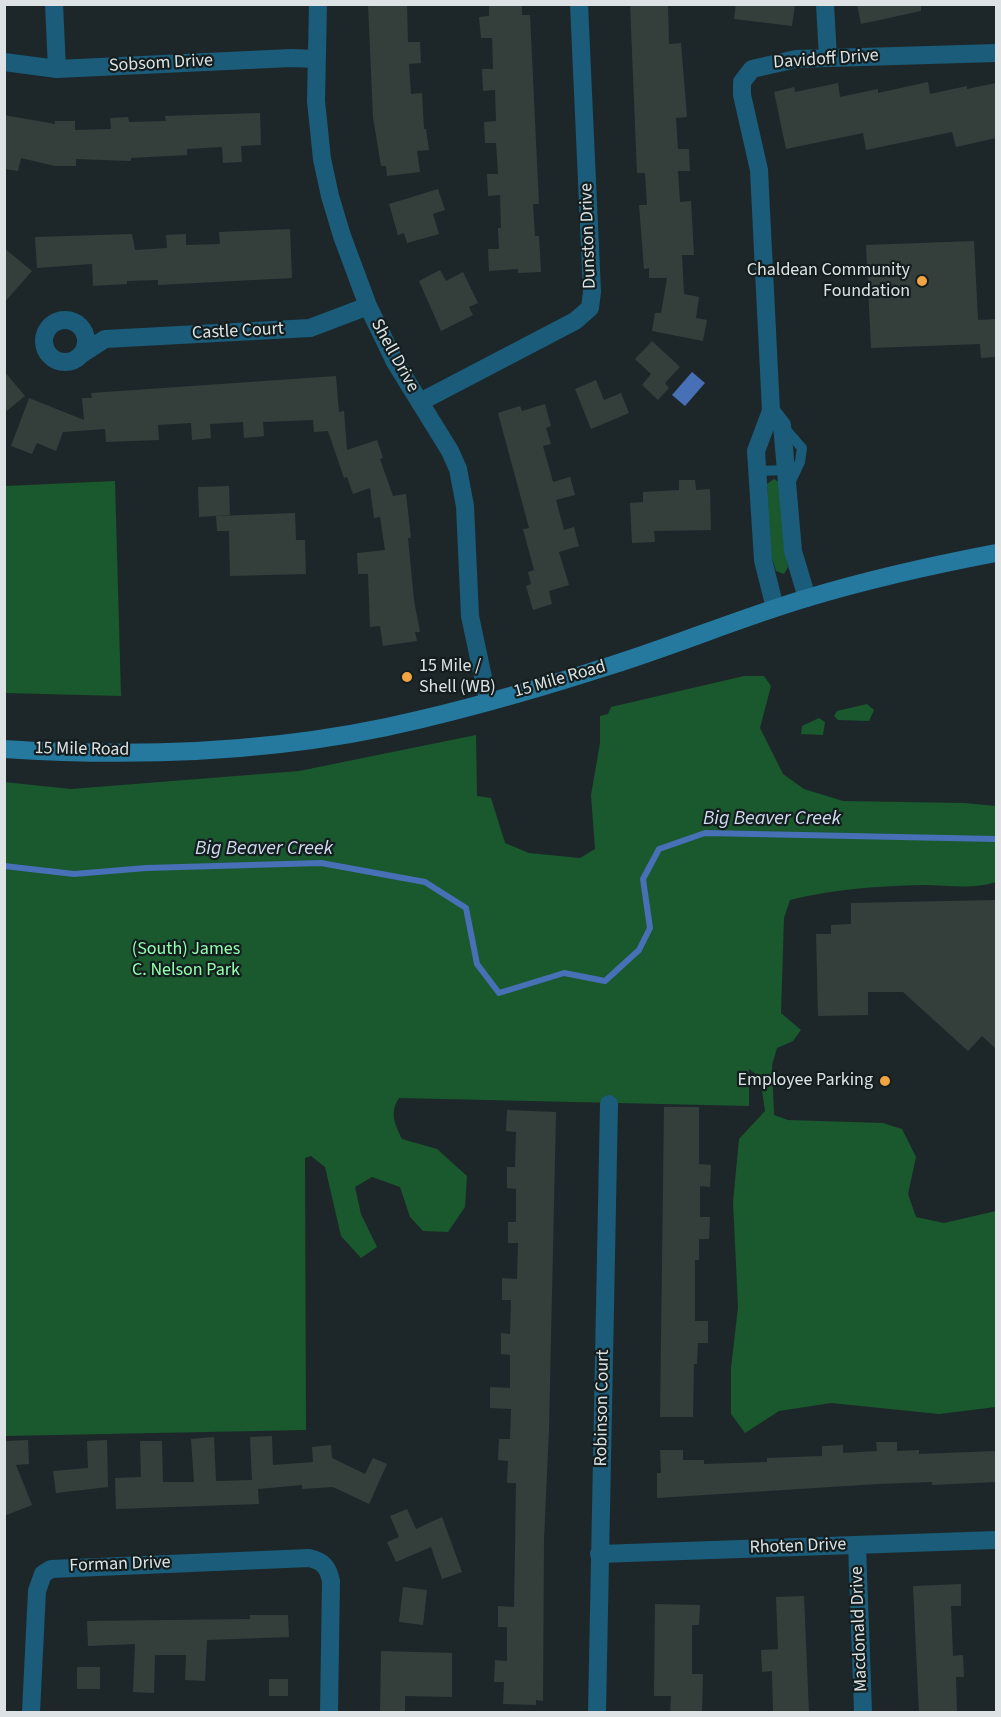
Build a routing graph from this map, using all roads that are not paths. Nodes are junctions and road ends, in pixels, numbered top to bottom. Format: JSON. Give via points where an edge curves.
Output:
{"nodes":[{"id":1,"x":54,"y":4,"type":"edge"},
{"id":2,"x":318,"y":4,"type":"edge"},
{"id":3,"x":579,"y":4,"type":"edge"},
{"id":4,"x":825,"y":4,"type":"edge"},
{"id":5,"x":996,"y":53,"type":"edge"},
{"id":6,"x":828,"y":58,"type":"junction"},
{"id":7,"x":317,"y":59,"type":"junction"},
{"id":8,"x":4,"y":62,"type":"edge"},
{"id":9,"x":57,"y":69,"type":"junction"},
{"id":10,"x":368,"y":306,"type":"junction"},
{"id":11,"x":81,"y":327,"type":"junction"},
{"id":12,"x":105,"y":339,"type":"junction"},
{"id":13,"x":82,"y":354,"type":"junction"},
{"id":14,"x":420,"y":402,"type":"junction"},
{"id":15,"x":771,"y":411,"type":"junction"},
{"id":16,"x":758,"y":471,"type":"junction"},
{"id":17,"x":788,"y":478,"type":"junction"},
{"id":18,"x":996,"y":553,"type":"edge"},
{"id":19,"x":807,"y":598,"type":"junction"},
{"id":20,"x":775,"y":608,"type":"junction"},
{"id":21,"x":488,"y":701,"type":"junction"},
{"id":22,"x":4,"y":748,"type":"edge"},
{"id":23,"x":609,"y":1104,"type":"dead end"},
{"id":24,"x":996,"y":1540,"type":"edge"},
{"id":25,"x":857,"y":1545,"type":"junction"},
{"id":26,"x":599,"y":1554,"type":"junction"},
{"id":27,"x":32,"y":1713,"type":"edge"},
{"id":28,"x":329,"y":1713,"type":"edge"},
{"id":29,"x":597,"y":1713,"type":"edge"},
{"id":30,"x":863,"y":1713,"type":"edge"}],
"edges":[{"from":1,"to":9,"type":"street"},
{"from":2,"to":7,"type":"street","name":"Shell Drive"},
{"from":3,"to":14,"type":"street","name":"Dunston Drive","via":[[590,308],[575,321]]},
{"from":4,"to":6,"type":"street"},
{"from":5,"to":6,"type":"street","name":"Davidoff Drive"},
{"from":6,"to":15,"type":"street","name":"Davidoff Drive","via":[[759,66],[742,82],[759,170]]},
{"from":7,"to":9,"type":"street","name":"Sobsom Drive"},
{"from":7,"to":10,"type":"street","name":"Shell Drive","via":[[316,101],[322,159],[342,236]]},
{"from":8,"to":9,"type":"street","name":"Sobsom Drive"},
{"from":10,"to":12,"type":"street","name":"Castle Court","via":[[310,328]]},
{"from":10,"to":14,"type":"street","name":"Shell Drive"},
{"from":11,"to":12,"type":"street","name":"Castle Court"},
{"from":11,"to":13,"type":"street","via":[[87,340]]},
{"from":11,"to":13,"type":"street","name":"Castle Court","via":[[69,320],[56,321],[46,331],[44,344],[56,361],[71,362]]},
{"from":12,"to":13,"type":"street","name":"Castle Court"},
{"from":14,"to":21,"type":"street","name":"Shell Drive","via":[[458,470],[465,506],[470,616]]},
{"from":15,"to":16,"type":"street","name":"Davidoff Drive","via":[[758,441]]},
{"from":15,"to":17,"type":"street","via":[[782,425]]},
{"from":16,"to":17,"type":"lane"},
{"from":16,"to":20,"type":"street","name":"Davidoff Drive","via":[[763,560]]},
{"from":17,"to":19,"type":"street","via":[[793,551]]},
{"from":18,"to":19,"type":"main road","name":"15 Mile Road","via":[[920,567]]},
{"from":19,"to":20,"type":"main road","name":"15 Mile Road"},
{"from":20,"to":21,"type":"main road","name":"15 Mile Road","via":[[610,666]]},
{"from":21,"to":22,"type":"main road","name":"15 Mile Road","via":[[392,725],[255,745],[160,752]]},
{"from":23,"to":26,"type":"street","name":"Robinson Court"},
{"from":24,"to":25,"type":"street","name":"Rhoten Drive"},
{"from":25,"to":26,"type":"street","name":"Rhoten Drive"},
{"from":25,"to":30,"type":"street","name":"Macdonald Drive"},
{"from":26,"to":29,"type":"street","name":"Robinson Court"},
{"from":27,"to":28,"type":"street","name":"Forman Drive","via":[[37,1591],[43,1574],[61,1567],[309,1558],[324,1564],[331,1581]]}]}
